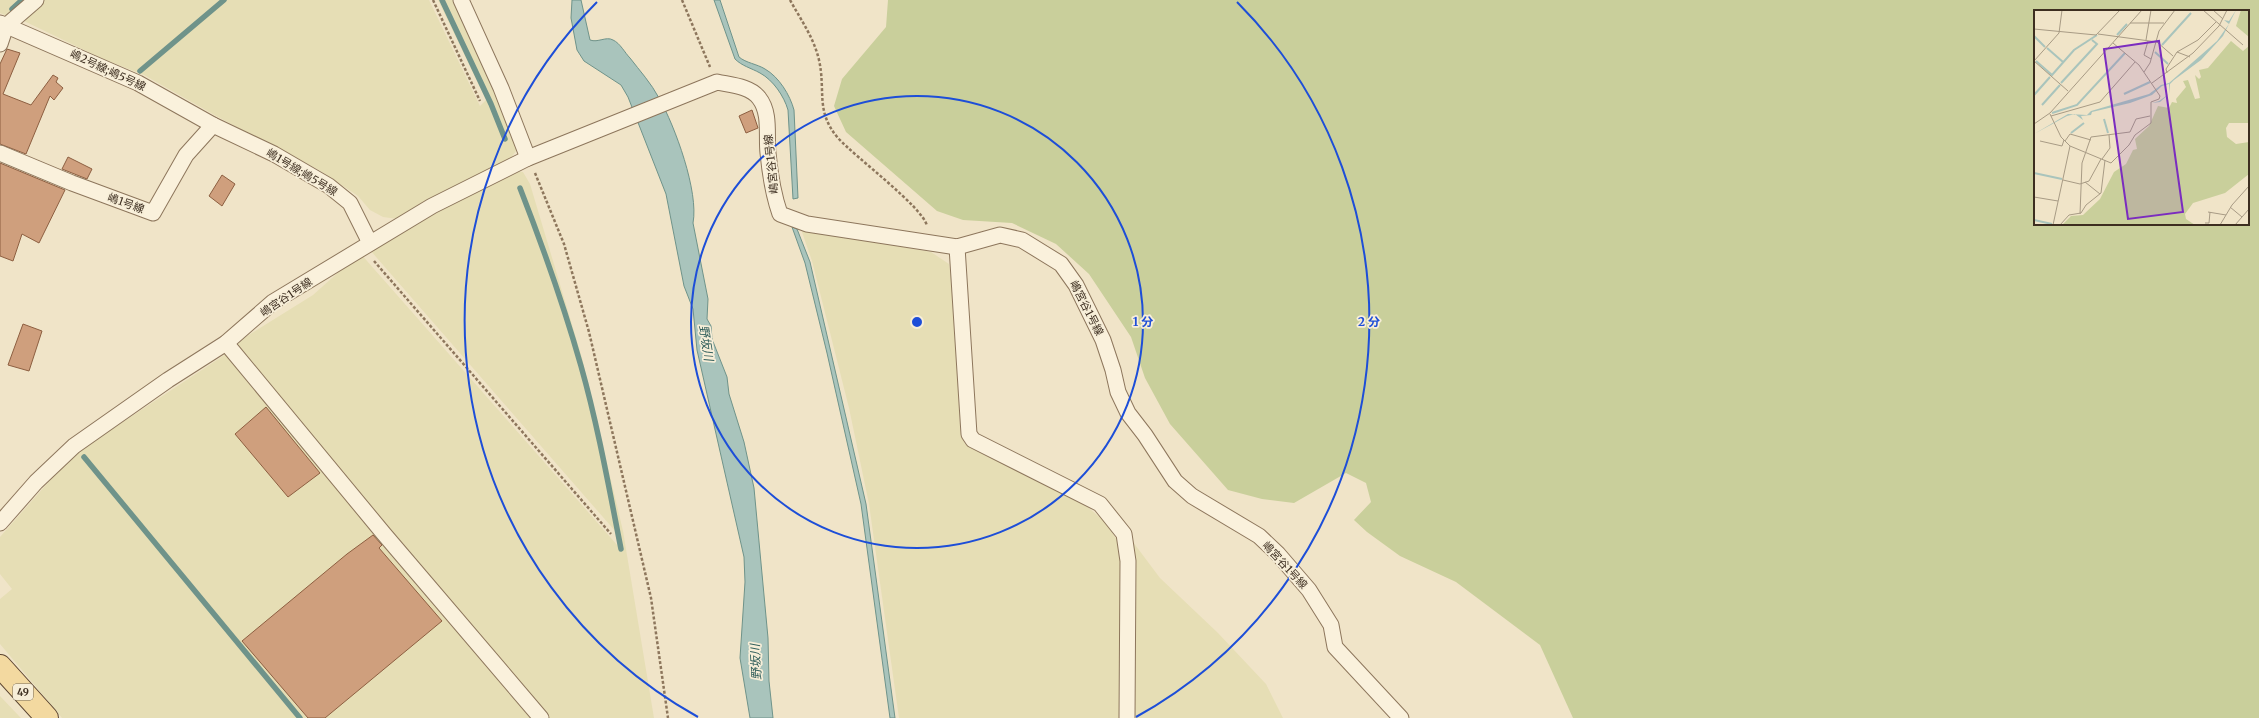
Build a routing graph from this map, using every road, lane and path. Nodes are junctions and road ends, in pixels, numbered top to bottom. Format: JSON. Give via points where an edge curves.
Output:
{"nodes":[{"id":1,"x":36,"y":0,"type":"edge"},
{"id":2,"x":433,"y":0,"type":"edge"},
{"id":3,"x":461,"y":0,"type":"edge"},
{"id":4,"x":682,"y":0,"type":"edge"},
{"id":5,"x":790,"y":0,"type":"edge"},
{"id":6,"x":3,"y":24,"type":"edge"},
{"id":7,"x":0,"y":44,"type":"edge"},
{"id":8,"x":716,"y":82,"type":"junction"},
{"id":9,"x":480,"y":101,"type":"dead end"},
{"id":10,"x":213,"y":125,"type":"junction"},
{"id":11,"x":0,"y":153,"type":"edge"},
{"id":12,"x":528,"y":158,"type":"junction"},
{"id":13,"x":932,"y":244,"type":"junction"},
{"id":14,"x":366,"y":245,"type":"junction"},
{"id":15,"x":957,"y":247,"type":"junction"},
{"id":16,"x":226,"y":343,"type":"junction"},
{"id":17,"x":0,"y":523,"type":"edge"},
{"id":18,"x":611,"y":534,"type":"dead end"},
{"id":19,"x":0,"y":666,"type":"edge"},
{"id":20,"x":47,"y":718,"type":"edge"},
{"id":21,"x":541,"y":718,"type":"edge"},
{"id":22,"x":668,"y":718,"type":"edge"},
{"id":23,"x":1127,"y":718,"type":"edge"},
{"id":24,"x":1401,"y":718,"type":"edge"}],
"edges":[{"from":1,"to":6,"type":"street"},
{"from":2,"to":9,"type":"path"},
{"from":3,"to":12,"type":"street","via":[[501,88]]},
{"from":4,"to":8,"type":"path"},
{"from":5,"to":13,"type":"path","via":[[813,41],[820,62],[825,119],[838,138],[926,221]]},
{"from":6,"to":7,"type":"street"},
{"from":6,"to":10,"type":"street","name":"嶋2号線;嶋5号線","via":[[138,83]]},
{"from":8,"to":12,"type":"street","name":"嶋宮谷1号線"},
{"from":8,"to":13,"type":"street","name":"嶋宮谷1号線","via":[[741,86],[759,98],[767,120],[774,197],[780,214],[807,224]]},
{"from":10,"to":11,"type":"street","name":"嶋1号線","via":[[186,155],[153,213]]},
{"from":10,"to":14,"type":"street","name":"嶋1号線;嶋5号線","via":[[274,154],[329,186],[350,203]]},
{"from":12,"to":14,"type":"street","name":"嶋宮谷1号線","via":[[432,206]]},
{"from":12,"to":22,"type":"path","via":[[564,244],[589,332],[651,598]]},
{"from":13,"to":15,"type":"street","name":"嶋宮谷1号線"},
{"from":14,"to":16,"type":"street","name":"嶋宮谷1号線","via":[[274,302]]},
{"from":14,"to":18,"type":"path"},
{"from":15,"to":23,"type":"street","via":[[969,434],[973,440],[1100,504],[1124,534],[1128,561]]},
{"from":15,"to":24,"type":"street","name":"嶋宮谷1号線","via":[[1000,235],[1022,240],[1061,264],[1076,285],[1103,340],[1118,392],[1128,413],[1175,481],[1192,496],[1259,536],[1278,554],[1309,590],[1331,625],[1335,647]]},
{"from":16,"to":17,"type":"street","name":"嶋宮谷1号線","via":[[74,446],[36,482]]},
{"from":16,"to":21,"type":"street"},
{"from":19,"to":20,"type":"main road","number":"49"}]}
